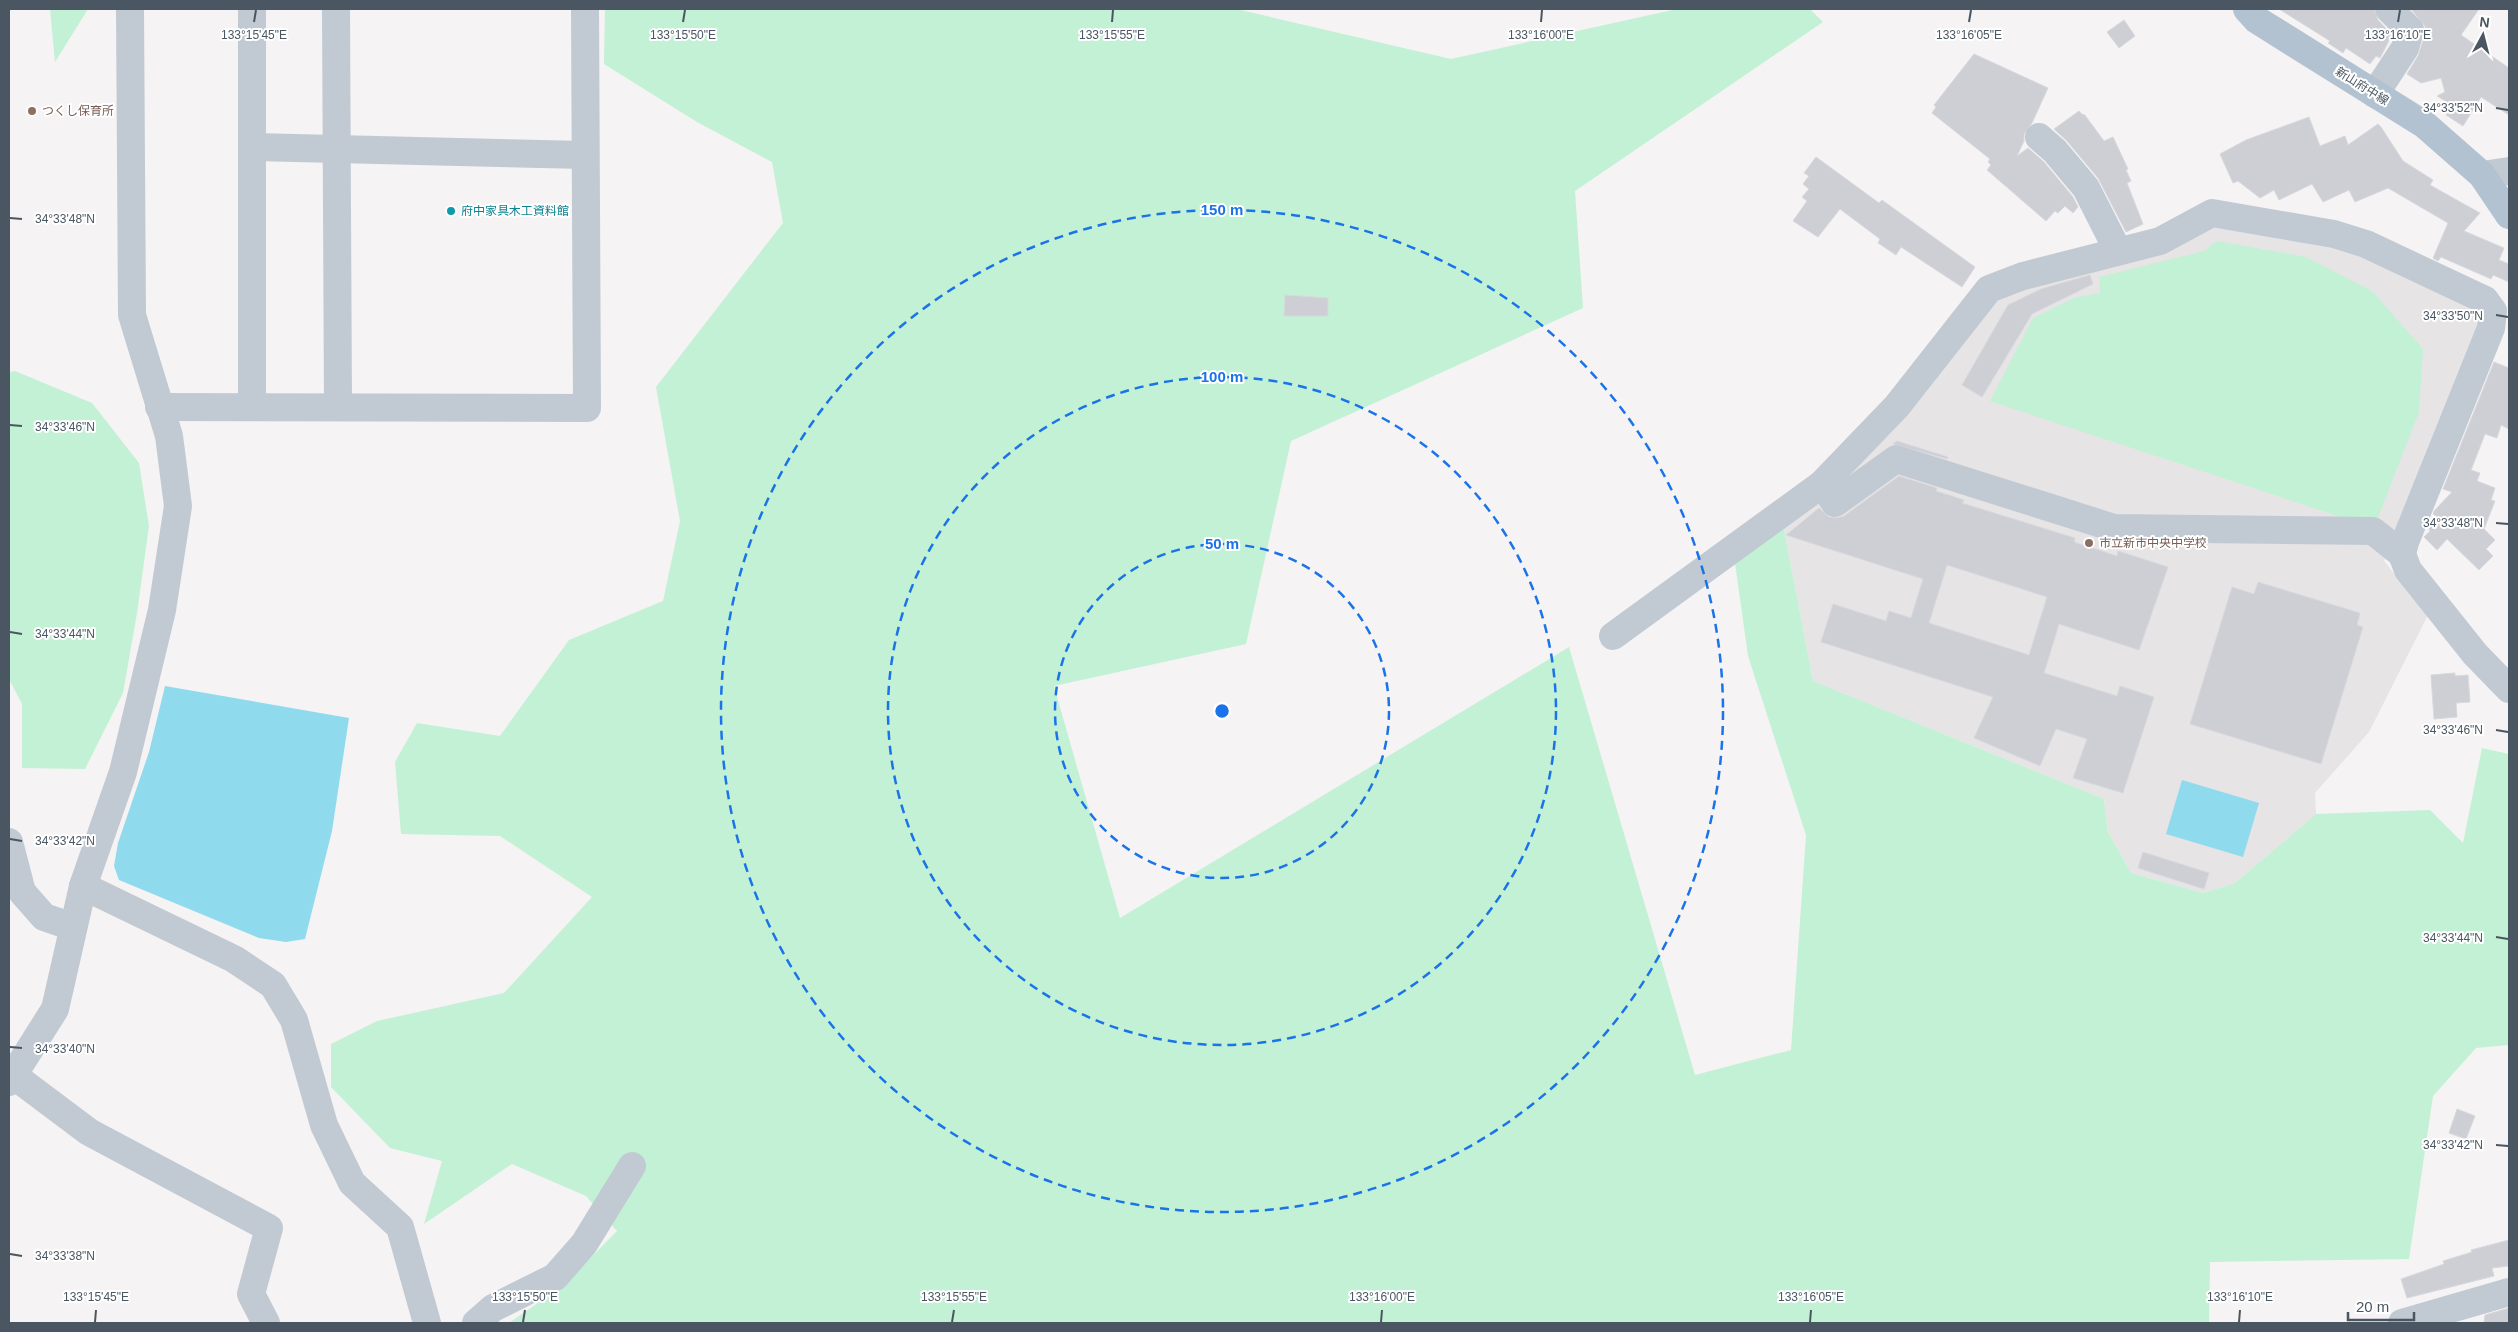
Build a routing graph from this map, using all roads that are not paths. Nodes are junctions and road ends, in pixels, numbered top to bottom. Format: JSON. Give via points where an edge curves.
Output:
{"nodes":[{"id":1,"x":130,"y":9,"type":"edge"},
{"id":2,"x":252,"y":9,"type":"edge"},
{"id":3,"x":336,"y":9,"type":"edge"},
{"id":4,"x":585,"y":9,"type":"edge"},
{"id":5,"x":2247,"y":9,"type":"edge"},
{"id":6,"x":2388,"y":9,"type":"edge"},
{"id":7,"x":2375,"y":94,"type":"junction"},
{"id":8,"x":2039,"y":137,"type":"dead end"},
{"id":9,"x":252,"y":147,"type":"junction"},
{"id":10,"x":337,"y":149,"type":"junction"},
{"id":11,"x":586,"y":156,"type":"junction"},
{"id":12,"x":2509,"y":171,"type":"edge"},
{"id":13,"x":2482,"y":175,"type":"junction"},
{"id":14,"x":2509,"y":215,"type":"edge"},
{"id":15,"x":2118,"y":252,"type":"junction"},
{"id":16,"x":2501,"y":307,"type":"edge"},
{"id":17,"x":160,"y":406,"type":"junction"},
{"id":18,"x":252,"y":407,"type":"junction"},
{"id":19,"x":338,"y":407,"type":"junction"},
{"id":20,"x":1822,"y":484,"type":"junction"},
{"id":21,"x":2402,"y":554,"type":"junction"},
{"id":22,"x":1613,"y":636,"type":"dead end"},
{"id":23,"x":2509,"y":689,"type":"edge"},
{"id":24,"x":9,"y":842,"type":"edge"},
{"id":25,"x":83,"y":886,"type":"junction"},
{"id":26,"x":73,"y":927,"type":"junction"},
{"id":27,"x":11,"y":1078,"type":"edge"},
{"id":28,"x":632,"y":1166,"type":"dead end"},
{"id":29,"x":2509,"y":1292,"type":"edge"},
{"id":30,"x":2459,"y":1314,"type":"edge"},
{"id":31,"x":423,"y":1321,"type":"edge"},
{"id":32,"x":266,"y":1323,"type":"edge"},
{"id":33,"x":476,"y":1323,"type":"edge"},
{"id":34,"x":2402,"y":1323,"type":"edge"}],
"edges":[{"from":1,"to":17,"type":"street","via":[[132,316]]},
{"from":2,"to":9,"type":"street"},
{"from":3,"to":10,"type":"street"},
{"from":4,"to":11,"type":"street"},
{"from":5,"to":7,"type":"main road","name":"新山府中線","via":[[2257,20]]},
{"from":6,"to":7,"type":"street","via":[[2410,30],[2405,48]]},
{"from":7,"to":13,"type":"main road","name":"新山府中線","via":[[2424,125]]},
{"from":8,"to":15,"type":"street","via":[[2086,188]]},
{"from":9,"to":10,"type":"street"},
{"from":9,"to":18,"type":"street"},
{"from":10,"to":11,"type":"street"},
{"from":10,"to":19,"type":"street"},
{"from":11,"to":19,"type":"street","via":[[586,408]]},
{"from":12,"to":13,"type":"street"},
{"from":13,"to":14,"type":"main road","name":"新山府中線"},
{"from":15,"to":16,"type":"street","via":[[2160,241],[2212,213],[2334,234],[2366,244]]},
{"from":15,"to":20,"type":"street","via":[[2023,276],[1989,289],[1897,406]]},
{"from":16,"to":21,"type":"street"},
{"from":17,"to":18,"type":"street"},
{"from":17,"to":25,"type":"street","via":[[168,436],[178,506],[162,610],[123,772]]},
{"from":18,"to":19,"type":"street"},
{"from":20,"to":21,"type":"street","via":[[1835,503],[1896,459],[2114,528],[2373,531]]},
{"from":20,"to":22,"type":"street"},
{"from":21,"to":23,"type":"street","via":[[2408,570],[2469,646]]},
{"from":24,"to":26,"type":"street","via":[[22,892],[44,918]]},
{"from":25,"to":26,"type":"street"},
{"from":25,"to":31,"type":"street","via":[[234,959],[273,985],[294,1020],[324,1125],[352,1183],[400,1227]]},
{"from":26,"to":27,"type":"street","via":[[55,1009]]},
{"from":27,"to":32,"type":"street","via":[[89,1132],[269,1228],[252,1294]]},
{"from":28,"to":33,"type":"street","via":[[584,1244],[555,1277],[493,1308]]},
{"from":29,"to":30,"type":"street"},
{"from":30,"to":34,"type":"street"}]}
